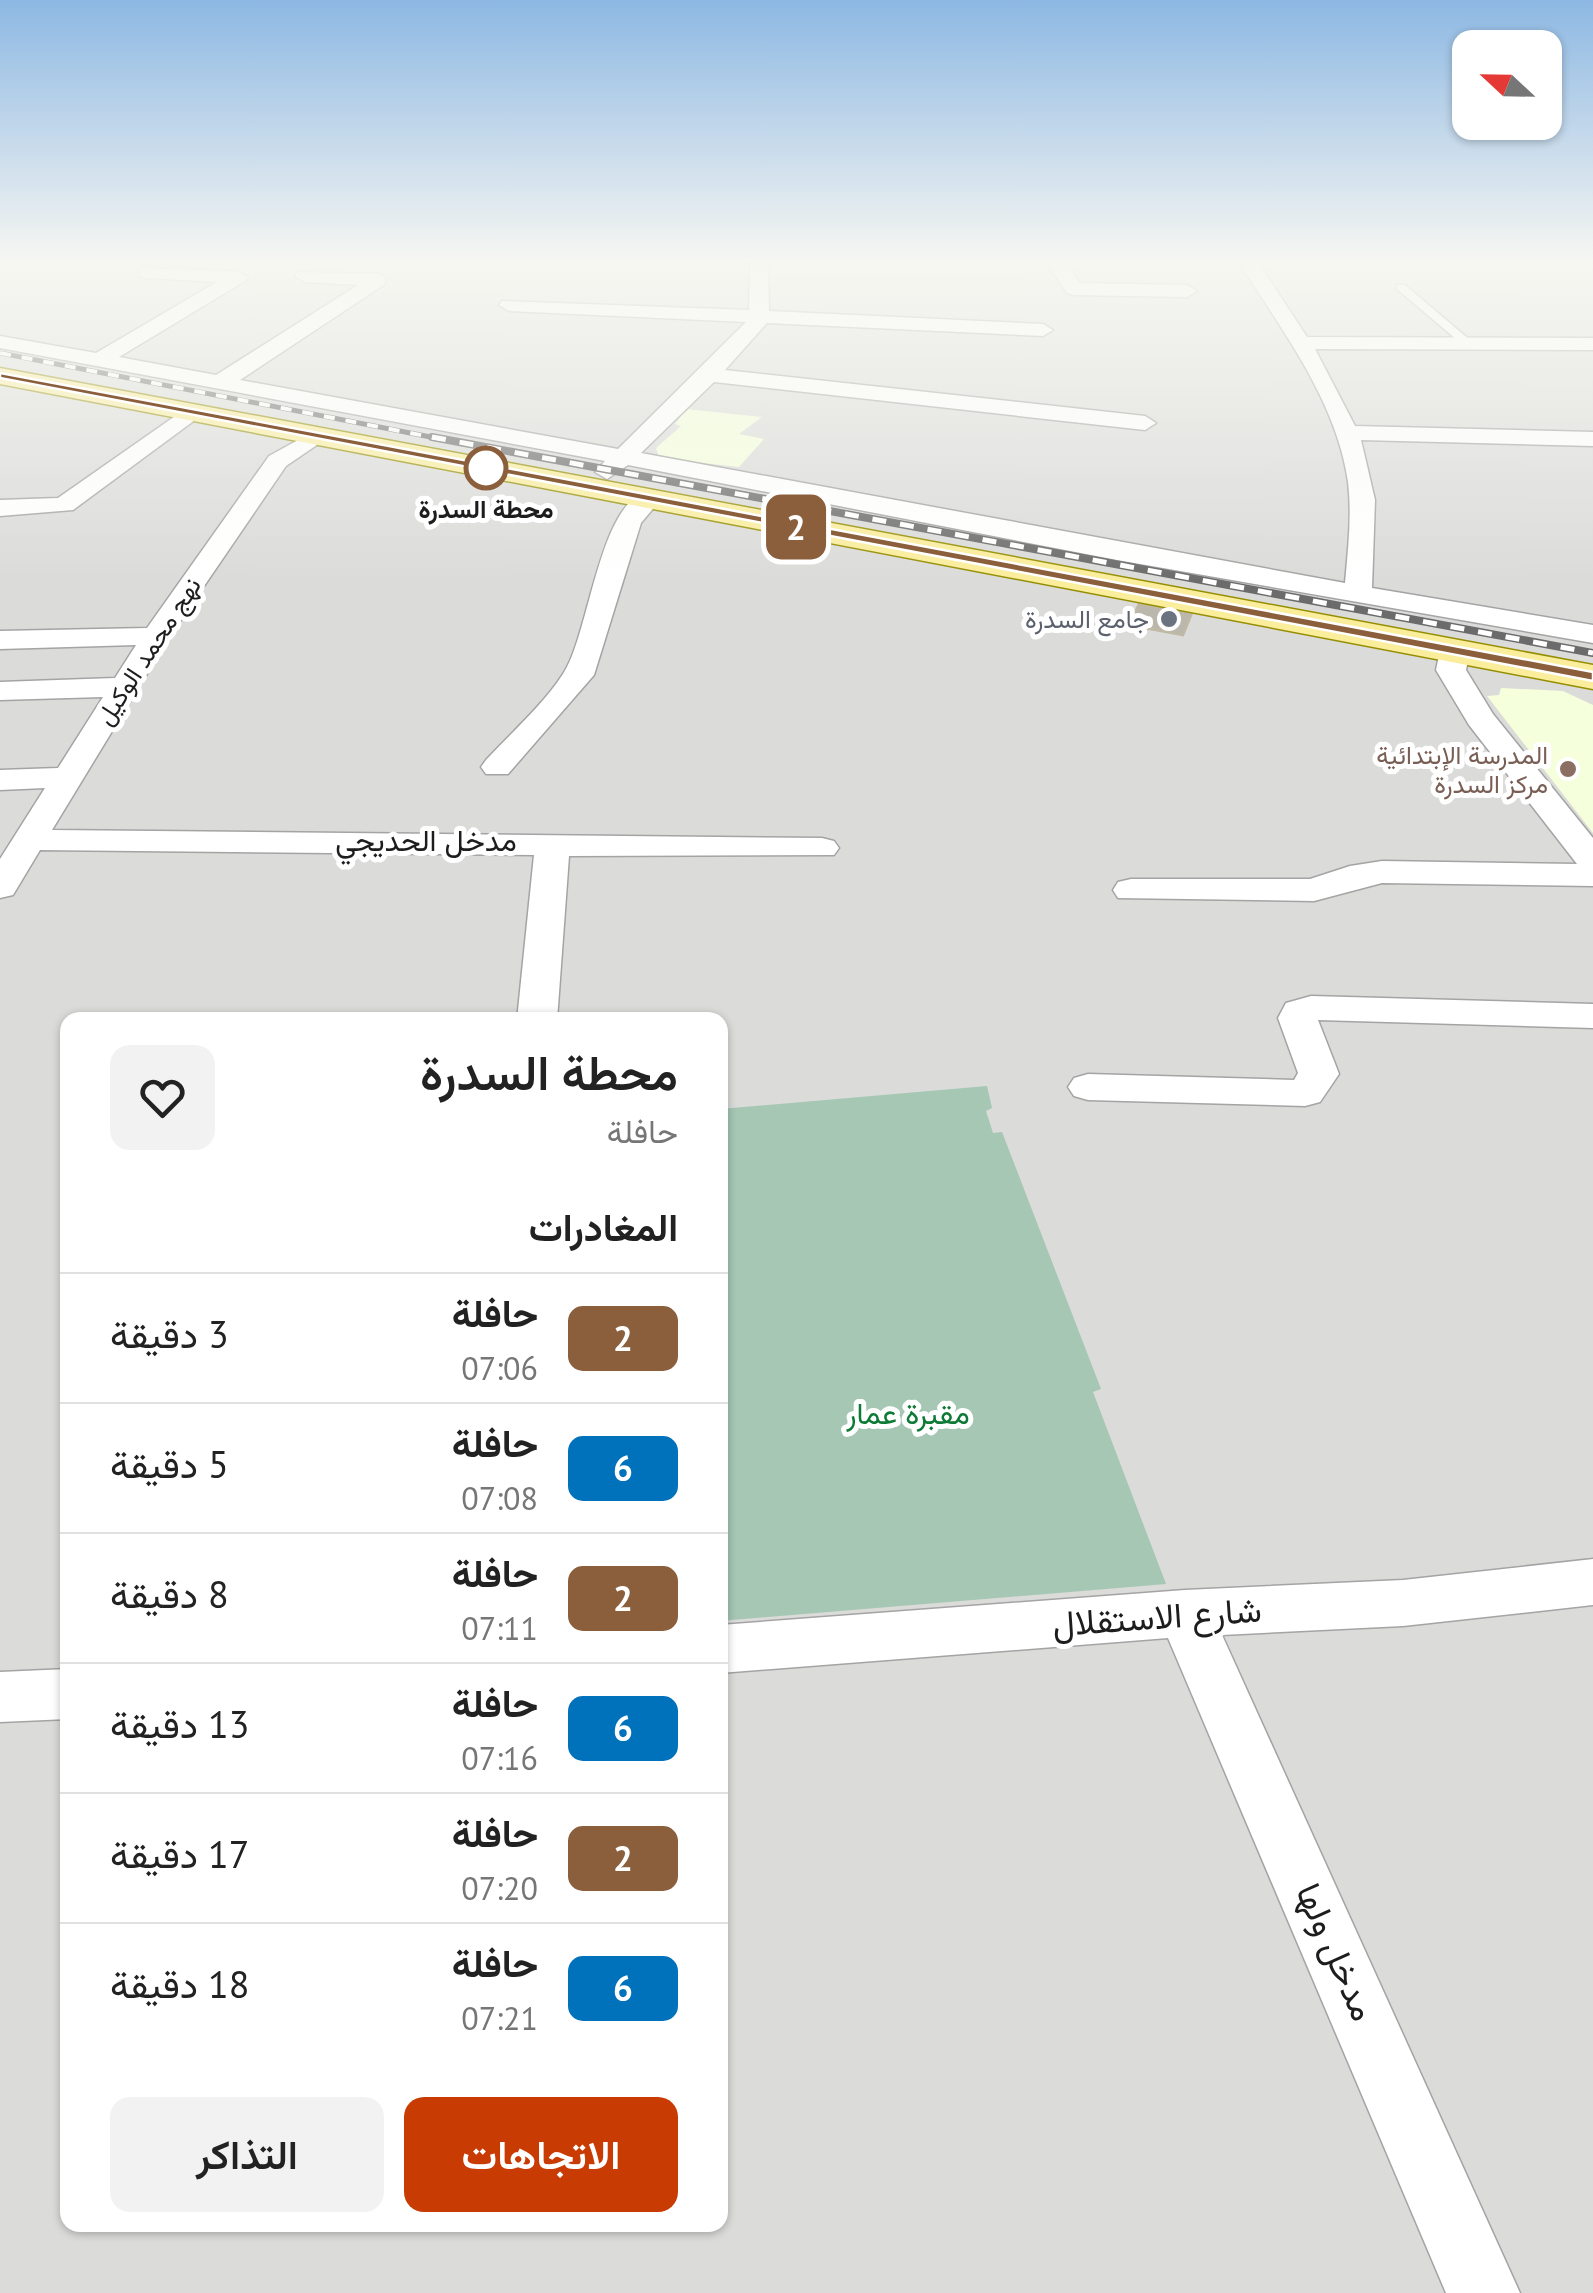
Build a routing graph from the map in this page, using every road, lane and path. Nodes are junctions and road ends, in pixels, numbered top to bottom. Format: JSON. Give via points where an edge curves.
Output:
{"nodes":[{"id":1,"x":129,"y":368,"type":"edge"},
{"id":2,"x":243,"y":368,"type":"edge"},
{"id":3,"x":717,"y":368,"type":"edge"},
{"id":4,"x":1316,"y":368,"type":"edge"},
{"id":5,"x":710,"y":375,"type":"junction"},
{"id":6,"x":0,"y":376,"type":"edge"},
{"id":7,"x":218,"y":384,"type":"junction"},
{"id":8,"x":191,"y":412,"type":"junction"},
{"id":9,"x":1145,"y":423,"type":"dead end"},
{"id":10,"x":1344,"y":433,"type":"junction"},
{"id":11,"x":318,"y":436,"type":"junction"},
{"id":12,"x":1593,"y":439,"type":"edge"},
{"id":13,"x":624,"y":459,"type":"junction"},
{"id":14,"x":586,"y":487,"type":"junction"},
{"id":15,"x":649,"y":498,"type":"junction"},
{"id":16,"x":0,"y":508,"type":"edge"},
{"id":17,"x":1358,"y":592,"type":"junction"},
{"id":18,"x":1593,"y":634,"type":"edge"},
{"id":19,"x":156,"y":636,"type":"junction"},
{"id":20,"x":0,"y":640,"type":"edge"},
{"id":21,"x":1455,"y":650,"type":"junction"},
{"id":22,"x":1593,"y":676,"type":"edge"},
{"id":23,"x":124,"y":687,"type":"junction"},
{"id":24,"x":0,"y":691,"type":"edge"},
{"id":25,"x":497,"y":767,"type":"dead end"},
{"id":26,"x":66,"y":778,"type":"junction"},
{"id":27,"x":0,"y":780,"type":"edge"},
{"id":28,"x":30,"y":840,"type":"junction"},
{"id":29,"x":553,"y":842,"type":"junction"},
{"id":30,"x":822,"y":848,"type":"dead end"},
{"id":31,"x":1593,"y":861,"type":"edge"},
{"id":32,"x":1593,"y":875,"type":"edge"},
{"id":33,"x":0,"y":887,"type":"edge"},
{"id":34,"x":1131,"y":890,"type":"dead end"},
{"id":35,"x":537,"y":1012,"type":"edge"},
{"id":36,"x":1593,"y":1016,"type":"edge"},
{"id":37,"x":1088,"y":1087,"type":"dead end"},
{"id":38,"x":1593,"y":1582,"type":"edge"},
{"id":39,"x":1185,"y":1613,"type":"junction"},
{"id":40,"x":728,"y":1648,"type":"edge"},
{"id":41,"x":60,"y":1694,"type":"edge"},
{"id":42,"x":0,"y":1698,"type":"edge"},
{"id":43,"x":1483,"y":2293,"type":"edge"}],
"edges":[{"from":1,"to":7,"type":"street"},
{"from":2,"to":7,"type":"street"},
{"from":3,"to":5,"type":"street"},
{"from":4,"to":10,"type":"street"},
{"from":5,"to":9,"type":"street"},
{"from":5,"to":13,"type":"street"},
{"from":6,"to":8,"type":"main road"},
{"from":7,"to":13,"type":"street"},
{"from":8,"to":11,"type":"main road"},
{"from":8,"to":16,"type":"street","via":[[64,505]]},
{"from":10,"to":12,"type":"street"},
{"from":10,"to":17,"type":"street","via":[[1358,470],[1362,511]]},
{"from":11,"to":14,"type":"main road"},
{"from":11,"to":19,"type":"street","name":"نهج محمد الوكيل","via":[[277,461]]},
{"from":13,"to":14,"type":"street"},
{"from":13,"to":17,"type":"street"},
{"from":14,"to":15,"type":"main road"},
{"from":15,"to":21,"type":"main road"},
{"from":15,"to":25,"type":"street","via":[[629,520],[580,675]]},
{"from":17,"to":18,"type":"street"},
{"from":19,"to":20,"type":"street"},
{"from":19,"to":23,"type":"street","name":"نهج محمد الوكيل"},
{"from":21,"to":22,"type":"main road"},
{"from":21,"to":31,"type":"street","via":[[1451,670],[1480,718]]},
{"from":23,"to":24,"type":"street"},
{"from":23,"to":26,"type":"street","name":"نهج محمد الوكيل"},
{"from":26,"to":27,"type":"street"},
{"from":26,"to":28,"type":"street","name":"نهج محمد الوكيل"},
{"from":28,"to":29,"type":"street","name":"مدخل الحديجي"},
{"from":28,"to":33,"type":"street","name":"نهج محمد الوكيل"},
{"from":29,"to":30,"type":"street","name":"مدخل الحديجي"},
{"from":29,"to":35,"type":"street"},
{"from":32,"to":34,"type":"street","via":[[1382,872],[1314,890]]},
{"from":36,"to":37,"type":"street","via":[[1311,1008],[1298,1018],[1319,1074],[1306,1093]]},
{"from":38,"to":39,"type":"street","name":"شارع الاستقلال","via":[[1403,1603]]},
{"from":39,"to":40,"type":"street","name":"شارع الاستقلال"},
{"from":39,"to":43,"type":"street","name":"مدخل ولها"},
{"from":41,"to":42,"type":"street"}]}
